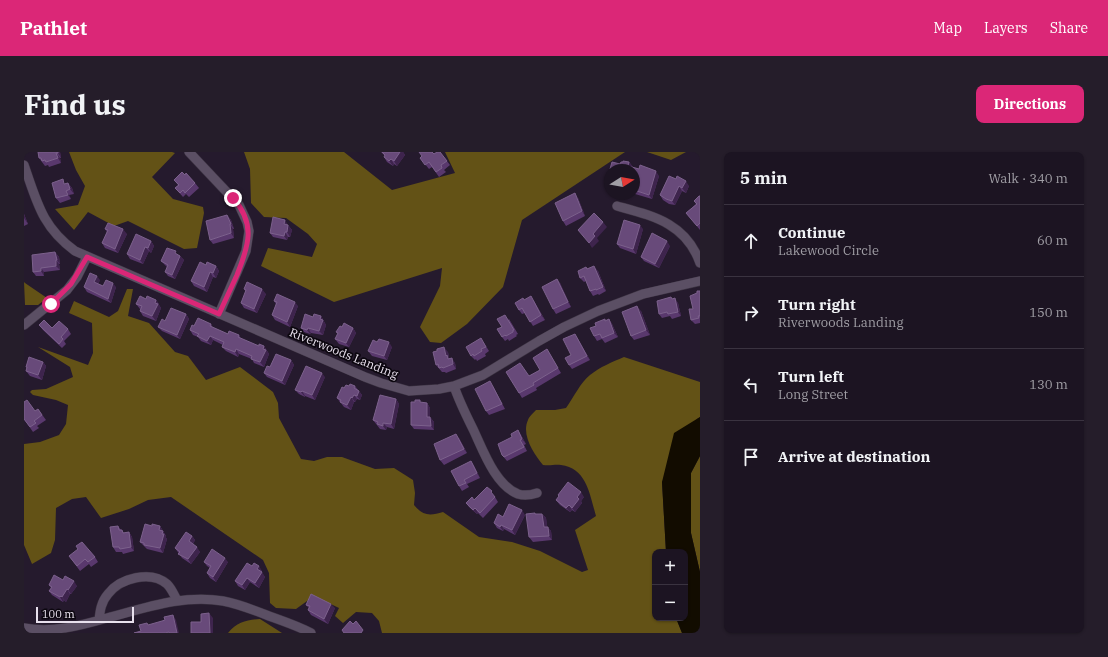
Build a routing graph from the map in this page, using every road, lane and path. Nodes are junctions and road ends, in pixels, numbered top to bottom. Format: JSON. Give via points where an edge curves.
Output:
{"nodes":[{"id":1,"x":189,"y":152,"type":"edge"},
{"id":2,"x":24,"y":165,"type":"edge"},
{"id":3,"x":617,"y":206,"type":"dead end"},
{"id":4,"x":87,"y":257,"type":"junction"},
{"id":5,"x":700,"y":263,"type":"edge"},
{"id":6,"x":700,"y":280,"type":"edge"},
{"id":7,"x":219,"y":314,"type":"junction"},
{"id":8,"x":24,"y":326,"type":"edge"},
{"id":9,"x":454,"y":386,"type":"junction"},
{"id":10,"x":537,"y":493,"type":"dead end"},
{"id":11,"x":177,"y":600,"type":"junction"},
{"id":12,"x":99,"y":620,"type":"junction"},
{"id":13,"x":24,"y":628,"type":"edge"},
{"id":14,"x":312,"y":633,"type":"edge"}],
"edges":[{"from":1,"to":7,"type":"street","via":[[239,205],[249,231],[246,250]]},
{"from":2,"to":4,"type":"street","name":"Riverwoods Landing","via":[[38,206],[47,222],[61,240]]},
{"from":3,"to":5,"type":"street","via":[[653,216],[669,224],[690,243]]},
{"from":4,"to":7,"type":"street","name":"Riverwoods Landing"},
{"from":4,"to":8,"type":"street","via":[[67,290]]},
{"from":6,"to":9,"type":"street","name":"Riverwoods Landing","via":[[643,294],[598,311],[569,324],[483,375]]},
{"from":7,"to":9,"type":"street","name":"Riverwoods Landing","via":[[381,383],[409,391]]},
{"from":9,"to":10,"type":"street","via":[[497,476],[518,494]]},
{"from":11,"to":12,"type":"street"},
{"from":11,"to":12,"type":"street","via":[[162,581],[133,578],[107,594]]},
{"from":11,"to":14,"type":"street","via":[[203,599],[230,603]]},
{"from":12,"to":13,"type":"street","via":[[51,631]]}]}
